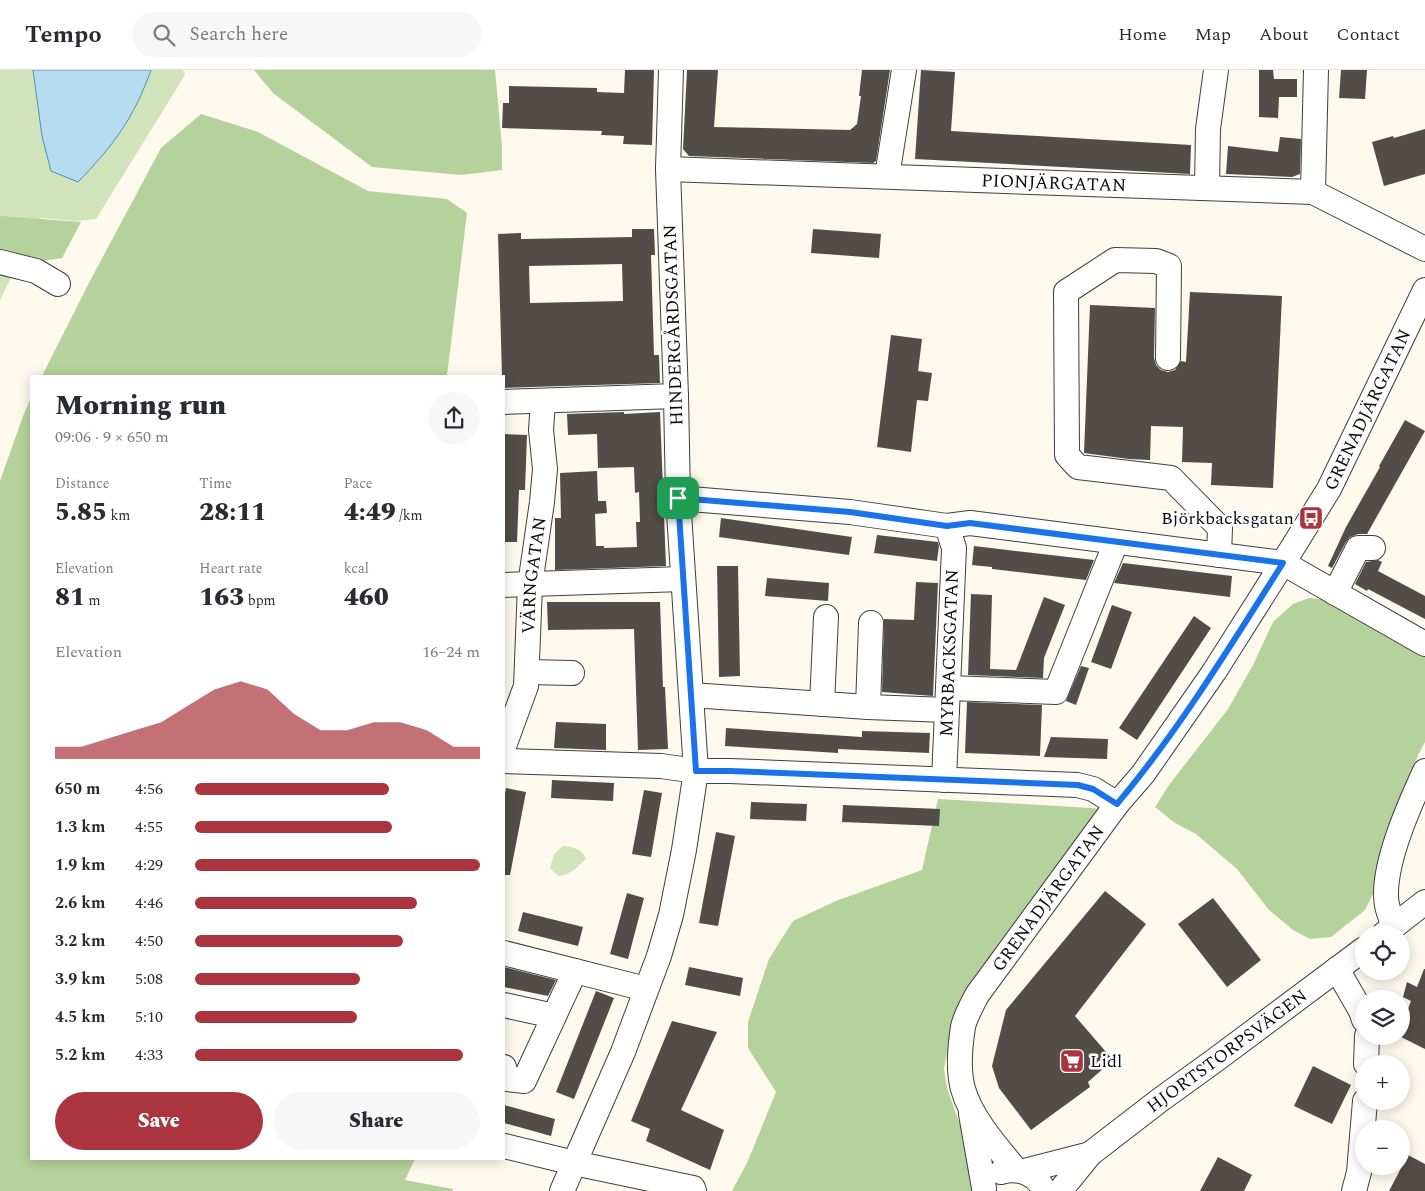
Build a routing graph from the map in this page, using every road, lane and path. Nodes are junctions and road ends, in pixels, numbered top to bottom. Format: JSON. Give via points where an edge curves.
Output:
{"nodes":[{"id":1,"x":671,"y":70,"type":"edge"},
{"id":2,"x":904,"y":70,"type":"edge"},
{"id":3,"x":1216,"y":70,"type":"edge"},
{"id":4,"x":1316,"y":70,"type":"edge"},
{"id":5,"x":668,"y":169,"type":"junction"},
{"id":6,"x":887,"y":176,"type":"junction"},
{"id":7,"x":1208,"y":188,"type":"junction"},
{"id":8,"x":1313,"y":192,"type":"junction"},
{"id":9,"x":1425,"y":249,"type":"edge"},
{"id":10,"x":0,"y":262,"type":"edge"},
{"id":11,"x":58,"y":284,"type":"dead end"},
{"id":12,"x":1425,"y":290,"type":"edge"},
{"id":13,"x":1168,"y":358,"type":"dead end"},
{"id":14,"x":676,"y":396,"type":"junction"},
{"id":15,"x":543,"y":401,"type":"junction"},
{"id":16,"x":505,"y":402,"type":"edge"},
{"id":17,"x":678,"y":498,"type":"junction"},
{"id":18,"x":947,"y":526,"type":"junction"},
{"id":19,"x":1116,"y":542,"type":"junction"},
{"id":20,"x":1374,"y":548,"type":"dead end"},
{"id":21,"x":1219,"y":555,"type":"junction"},
{"id":22,"x":1283,"y":563,"type":"junction"},
{"id":23,"x":683,"y":579,"type":"junction"},
{"id":24,"x":505,"y":585,"type":"edge"},
{"id":25,"x":530,"y":585,"type":"junction"},
{"id":26,"x":1335,"y":592,"type":"junction"},
{"id":27,"x":826,"y":617,"type":"dead end"},
{"id":28,"x":871,"y":623,"type":"dead end"},
{"id":29,"x":1425,"y":644,"type":"edge"},
{"id":30,"x":527,"y":672,"type":"junction"},
{"id":31,"x":572,"y":673,"type":"dead end"},
{"id":32,"x":691,"y":695,"type":"junction"},
{"id":33,"x":947,"y":699,"type":"junction"},
{"id":34,"x":822,"y":704,"type":"junction"},
{"id":35,"x":868,"y":707,"type":"junction"},
{"id":36,"x":505,"y":743,"type":"edge"},
{"id":37,"x":505,"y":761,"type":"edge"},
{"id":38,"x":696,"y":771,"type":"junction"},
{"id":39,"x":1425,"y":771,"type":"edge"},
{"id":40,"x":944,"y":780,"type":"junction"},
{"id":41,"x":1117,"y":804,"type":"junction"},
{"id":42,"x":1425,"y":902,"type":"edge"},
{"id":43,"x":1389,"y":925,"type":"edge"},
{"id":44,"x":1395,"y":925,"type":"edge"},
{"id":45,"x":505,"y":954,"type":"edge"},
{"id":46,"x":1355,"y":955,"type":"edge"},
{"id":47,"x":1337,"y":969,"type":"junction"},
{"id":48,"x":575,"y":971,"type":"junction"},
{"id":49,"x":646,"y":988,"type":"junction"},
{"id":50,"x":1355,"y":1000,"type":"edge"},
{"id":51,"x":505,"y":1005,"type":"edge"},
{"id":52,"x":554,"y":1016,"type":"junction"},
{"id":53,"x":505,"y":1071,"type":"edge"},
{"id":54,"x":970,"y":1108,"type":"junction"},
{"id":55,"x":1363,"y":1110,"type":"edge"},
{"id":56,"x":505,"y":1146,"type":"edge"},
{"id":57,"x":1090,"y":1154,"type":"junction"},
{"id":58,"x":574,"y":1163,"type":"junction"},
{"id":59,"x":1020,"y":1170,"type":"junction"},
{"id":60,"x":983,"y":1189,"type":"edge"},
{"id":61,"x":562,"y":1191,"type":"edge"},
{"id":62,"x":694,"y":1191,"type":"edge"},
{"id":63,"x":1044,"y":1191,"type":"edge"},
{"id":64,"x":1060,"y":1191,"type":"edge"},
{"id":65,"x":1354,"y":1191,"type":"edge"}],
"edges":[{"from":1,"to":5,"type":"street","name":"HINDERGÅRDSGATAN"},
{"from":2,"to":6,"type":"street"},
{"from":3,"to":7,"type":"street","via":[[1208,129]]},
{"from":4,"to":8,"type":"street"},
{"from":5,"to":6,"type":"street","name":"PIONJÄRGATAN"},
{"from":5,"to":14,"type":"street","name":"HINDERGÅRDSGATAN"},
{"from":6,"to":7,"type":"street","name":"PIONJÄRGATAN"},
{"from":7,"to":8,"type":"street","name":"PIONJÄRGATAN"},
{"from":8,"to":9,"type":"street","name":"PIONJÄRGATAN"},
{"from":10,"to":11,"type":"street","via":[[36,271]]},
{"from":12,"to":22,"type":"street","name":"GRENADJÄRGATAN","via":[[1329,488]]},
{"from":13,"to":21,"type":"street","via":[[1169,266],[1156,261],[1115,260],[1066,292],[1067,455],[1078,467],[1171,478],[1220,528]]},
{"from":14,"to":15,"type":"street"},
{"from":14,"to":17,"type":"street","name":"HINDERGÅRDSGATAN"},
{"from":15,"to":16,"type":"street"},
{"from":15,"to":25,"type":"street","name":"VÄRNGATAN","via":[[542,502]]},
{"from":17,"to":18,"type":"street","via":[[850,512]]},
{"from":17,"to":23,"type":"street","name":"HINDERGÅRDSGATAN"},
{"from":18,"to":19,"type":"street","via":[[970,523]]},
{"from":18,"to":33,"type":"street","name":"MYRBACKSGATAN","via":[[954,548]]},
{"from":19,"to":21,"type":"street"},
{"from":19,"to":33,"type":"street","via":[[1056,692]]},
{"from":20,"to":26,"type":"street","via":[[1358,548]]},
{"from":21,"to":22,"type":"street"},
{"from":22,"to":26,"type":"street"},
{"from":22,"to":41,"type":"street","name":"GRENADJÄRGATAN","via":[[1188,710],[1143,774]]},
{"from":23,"to":25,"type":"street"},
{"from":23,"to":32,"type":"street","name":"HINDERGÅRDSGATAN"},
{"from":24,"to":25,"type":"street"},
{"from":25,"to":30,"type":"street","name":"VÄRNGATAN"},
{"from":26,"to":29,"type":"street"},
{"from":27,"to":34,"type":"street"},
{"from":28,"to":35,"type":"street"},
{"from":30,"to":31,"type":"street"},
{"from":30,"to":36,"type":"street","name":"VÄRNGATAN","via":[[526,686]]},
{"from":32,"to":34,"type":"street"},
{"from":32,"to":38,"type":"street","name":"HINDERGÅRDSGATAN"},
{"from":33,"to":35,"type":"street"},
{"from":33,"to":40,"type":"street","name":"MYRBACKSGATAN"},
{"from":34,"to":35,"type":"street"},
{"from":37,"to":38,"type":"street","via":[[661,766]]},
{"from":38,"to":40,"type":"street"},
{"from":38,"to":49,"type":"street","name":"HINDERGÅRDSGATAN","via":[[671,915]]},
{"from":39,"to":43,"type":"street","via":[[1406,814],[1389,868],[1386,896]]},
{"from":40,"to":41,"type":"street","via":[[1078,785],[1093,789]]},
{"from":41,"to":54,"type":"street","name":"GRENADJÄRGATAN","via":[[976,996],[963,1026],[960,1063],[962,1088]]},
{"from":42,"to":44,"type":"street"},
{"from":45,"to":48,"type":"street"},
{"from":46,"to":47,"type":"street","name":"HJORTSTORPSVÄGEN"},
{"from":47,"to":50,"type":"street"},
{"from":47,"to":57,"type":"street","name":"HJORTSTORPSVÄGEN"},
{"from":48,"to":49,"type":"street"},
{"from":48,"to":52,"type":"street"},
{"from":49,"to":58,"type":"street","name":"HINDERGÅRDSGATAN","via":[[623,1052]]},
{"from":51,"to":52,"type":"street"},
{"from":52,"to":53,"type":"street","via":[[524,1081],[507,1079]]},
{"from":54,"to":59,"type":"street","name":"GRENADJÄRGATAN","via":[[996,1146]]},
{"from":54,"to":60,"type":"street","name":"GRENADJÄRGATAN"},
{"from":55,"to":65,"type":"street","via":[[1359,1172]]},
{"from":56,"to":58,"type":"street"},
{"from":57,"to":59,"type":"street","name":"HJORTSTORPSVÄGEN"},
{"from":57,"to":64,"type":"street","name":"HJORTSTORPSVÄGEN"},
{"from":58,"to":61,"type":"street","name":"HINDERGÅRDSGATAN"},
{"from":58,"to":62,"type":"street","via":[[693,1188]]},
{"from":59,"to":60,"type":"street","name":"HJORTSTORPSVÄGEN","via":[[999,1173]]},
{"from":59,"to":63,"type":"street","via":[[1038,1181]]}]}
